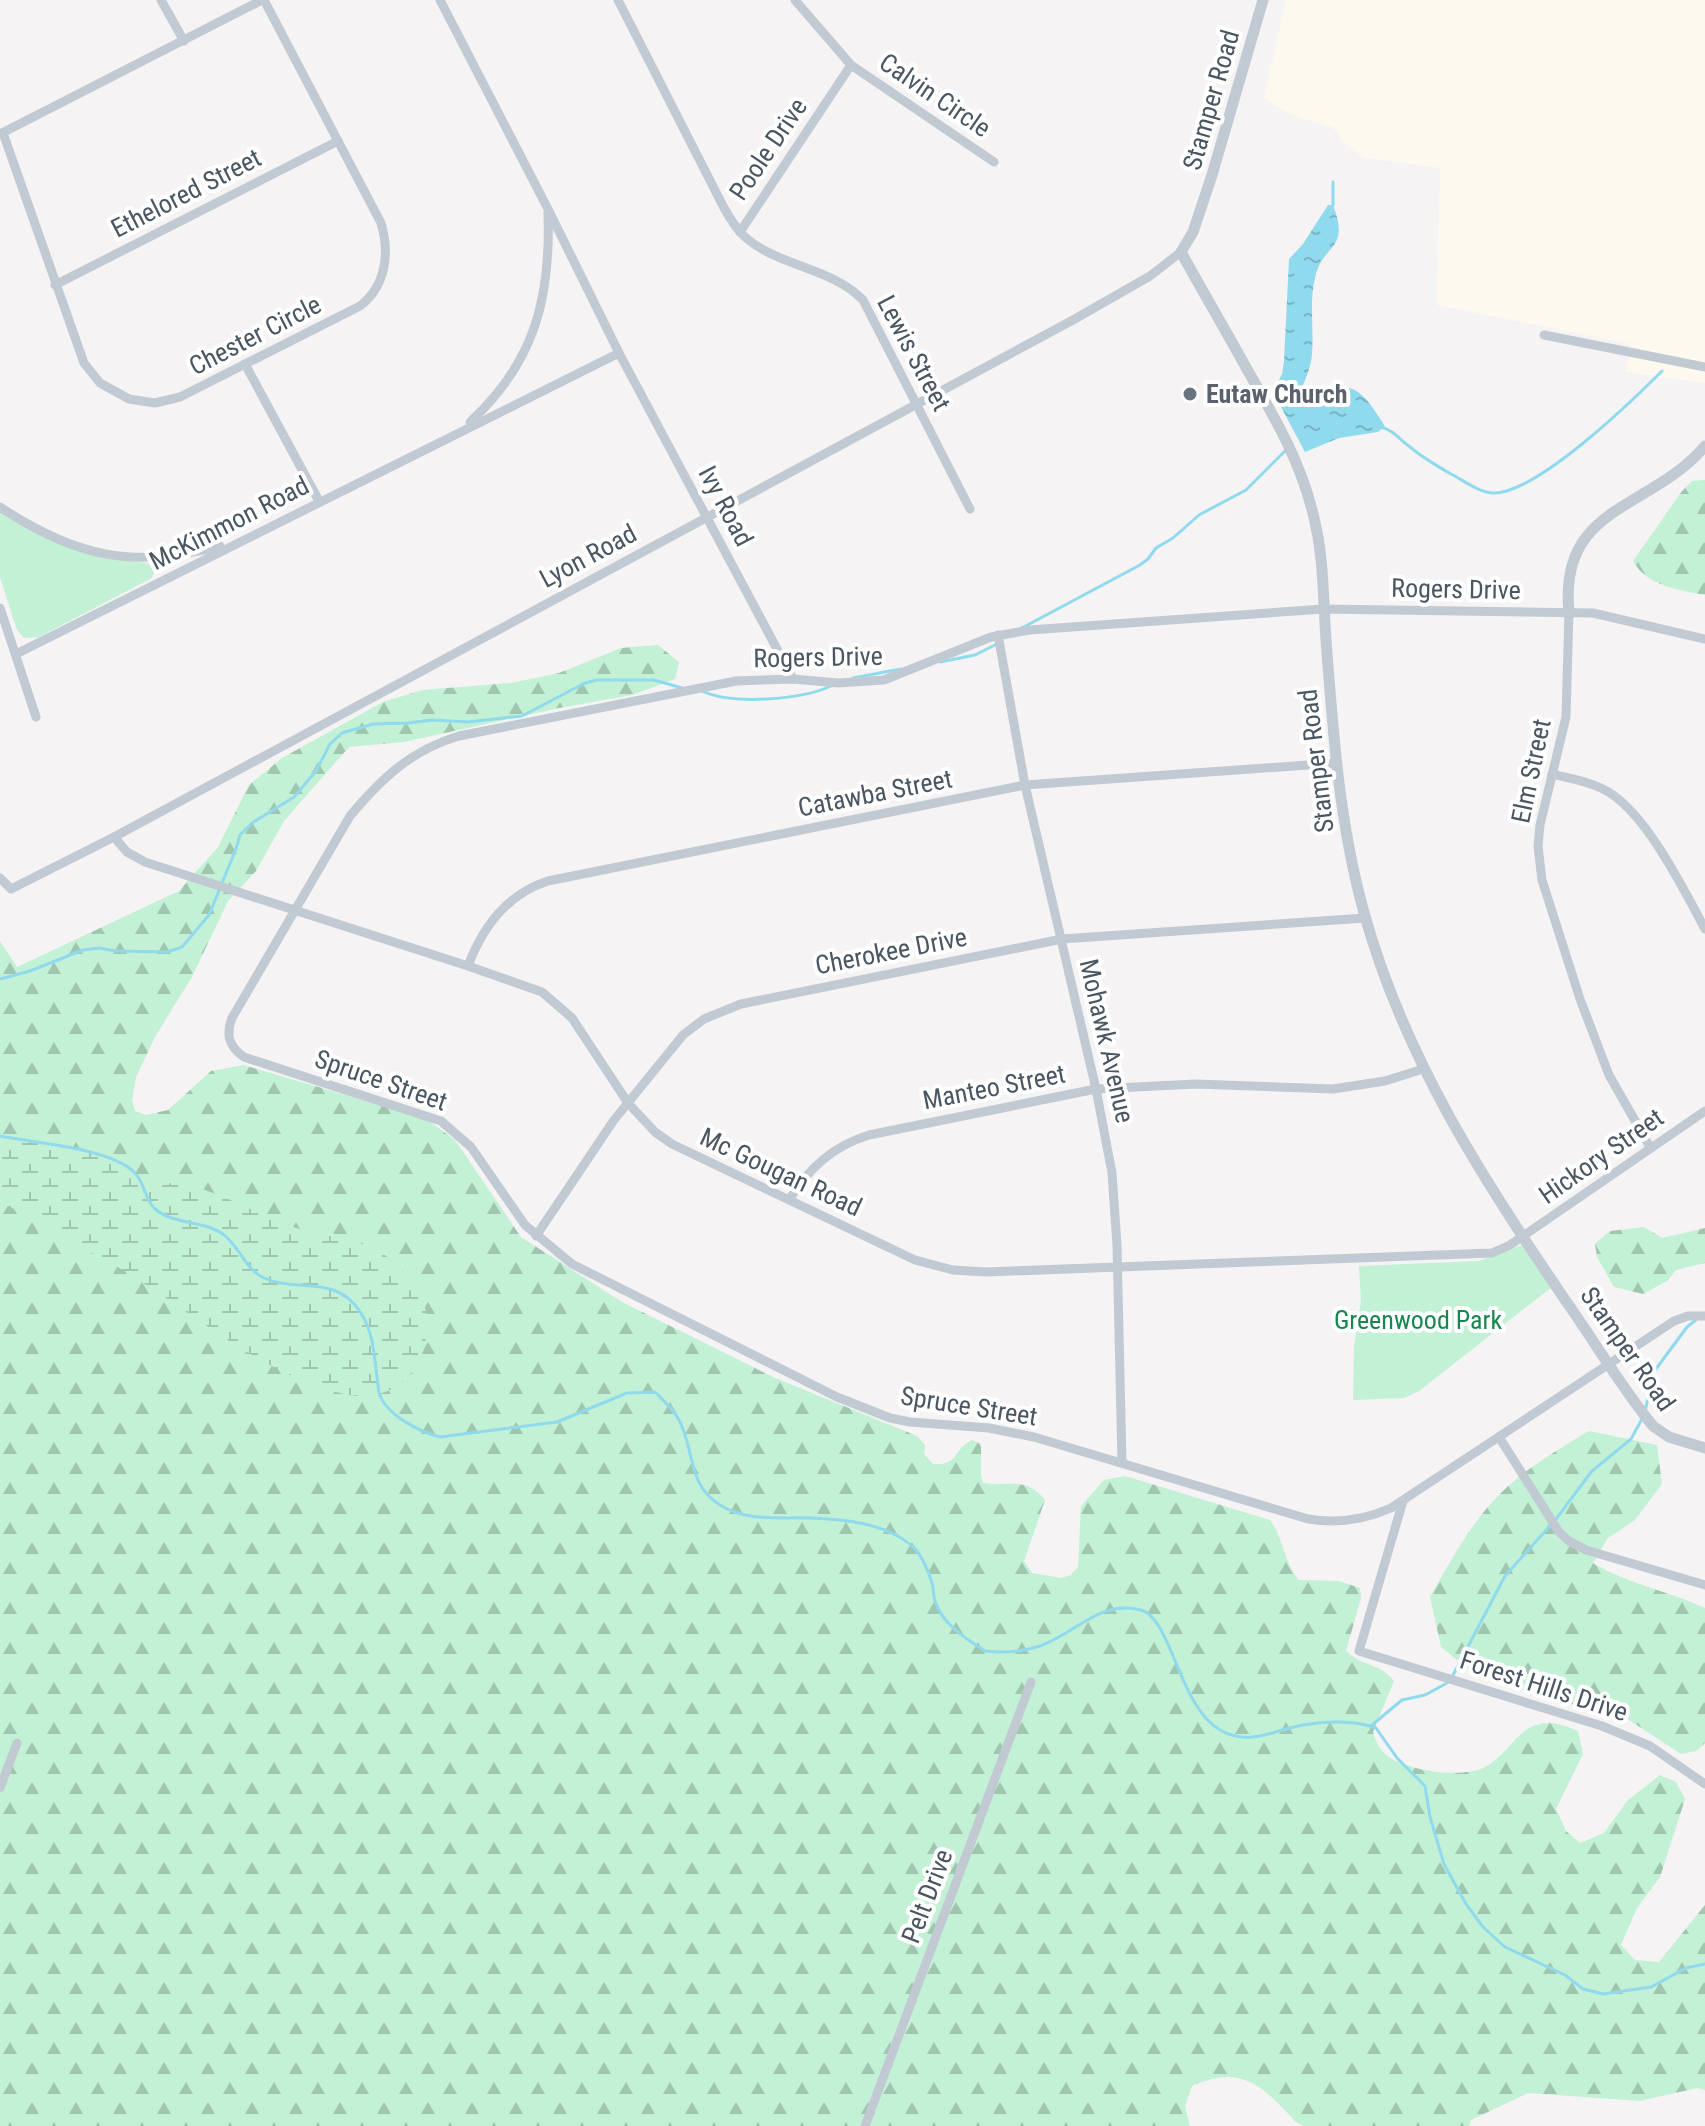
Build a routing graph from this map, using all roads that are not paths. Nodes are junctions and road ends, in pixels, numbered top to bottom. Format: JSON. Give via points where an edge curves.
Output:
{"nodes":[{"id":1,"x":161,"y":0,"type":"edge"},
{"id":2,"x":263,"y":0,"type":"edge"},
{"id":3,"x":440,"y":0,"type":"edge"},
{"id":4,"x":618,"y":0,"type":"edge"},
{"id":5,"x":795,"y":0,"type":"edge"},
{"id":6,"x":1263,"y":0,"type":"edge"},
{"id":7,"x":184,"y":41,"type":"junction"},
{"id":8,"x":851,"y":65,"type":"junction"},
{"id":9,"x":2,"y":133,"type":"edge"},
{"id":10,"x":338,"y":141,"type":"junction"},
{"id":11,"x":994,"y":162,"type":"dead end"},
{"id":12,"x":548,"y":209,"type":"junction"},
{"id":13,"x":740,"y":232,"type":"junction"},
{"id":14,"x":1181,"y":252,"type":"junction"},
{"id":15,"x":55,"y":285,"type":"junction"},
{"id":16,"x":1544,"y":335,"type":"dead end"},
{"id":17,"x":619,"y":353,"type":"junction"},
{"id":18,"x":245,"y":364,"type":"junction"},
{"id":19,"x":1705,"y":367,"type":"edge"},
{"id":20,"x":917,"y":404,"type":"junction"},
{"id":21,"x":462,"y":430,"type":"junction"},
{"id":22,"x":1705,"y":446,"type":"edge"},
{"id":23,"x":319,"y":501,"type":"junction"},
{"id":24,"x":0,"y":507,"type":"edge"},
{"id":25,"x":970,"y":509,"type":"dead end"},
{"id":26,"x":707,"y":517,"type":"junction"},
{"id":27,"x":238,"y":542,"type":"junction"},
{"id":28,"x":0,"y":608,"type":"edge"},
{"id":29,"x":1323,"y":609,"type":"junction"},
{"id":30,"x":1569,"y":612,"type":"junction"},
{"id":31,"x":998,"y":635,"type":"junction"},
{"id":32,"x":1705,"y":639,"type":"edge"},
{"id":33,"x":16,"y":654,"type":"junction"},
{"id":34,"x":793,"y":679,"type":"junction"},
{"id":35,"x":36,"y":717,"type":"dead end"},
{"id":36,"x":1336,"y":763,"type":"junction"},
{"id":37,"x":1552,"y":774,"type":"junction"},
{"id":38,"x":1025,"y":785,"type":"junction"},
{"id":39,"x":114,"y":837,"type":"junction"},
{"id":40,"x":0,"y":878,"type":"edge"},
{"id":41,"x":294,"y":910,"type":"junction"},
{"id":42,"x":1365,"y":918,"type":"junction"},
{"id":43,"x":1705,"y":929,"type":"edge"},
{"id":44,"x":1062,"y":939,"type":"junction"},
{"id":45,"x":468,"y":966,"type":"junction"},
{"id":46,"x":228,"y":1036,"type":"joint"},
{"id":47,"x":1423,"y":1069,"type":"junction"},
{"id":48,"x":1096,"y":1089,"type":"junction"},
{"id":49,"x":628,"y":1103,"type":"junction"},
{"id":50,"x":1705,"y":1111,"type":"edge"},
{"id":51,"x":1650,"y":1147,"type":"junction"},
{"id":52,"x":789,"y":1200,"type":"junction"},
{"id":53,"x":536,"y":1236,"type":"junction"},
{"id":54,"x":1522,"y":1237,"type":"junction"},
{"id":55,"x":1117,"y":1267,"type":"junction"},
{"id":56,"x":1705,"y":1316,"type":"edge"},
{"id":57,"x":1610,"y":1364,"type":"junction"},
{"id":58,"x":1499,"y":1437,"type":"junction"},
{"id":59,"x":1705,"y":1448,"type":"edge"},
{"id":60,"x":1122,"y":1463,"type":"junction"},
{"id":61,"x":1403,"y":1501,"type":"junction"},
{"id":62,"x":1705,"y":1585,"type":"edge"},
{"id":63,"x":1031,"y":1682,"type":"dead end"},
{"id":64,"x":17,"y":1743,"type":"dead end"},
{"id":65,"x":1705,"y":1784,"type":"edge"},
{"id":66,"x":0,"y":1788,"type":"edge"},
{"id":67,"x":865,"y":2126,"type":"edge"}],
"edges":[{"from":1,"to":7,"type":"street"},
{"from":2,"to":7,"type":"street"},
{"from":2,"to":10,"type":"street","name":"Chester Circle"},
{"from":3,"to":12,"type":"street","name":"McKimmon Road"},
{"from":4,"to":13,"type":"street","name":"Poole Drive"},
{"from":5,"to":8,"type":"street"},
{"from":6,"to":14,"type":"street","name":"Stamper Road","via":[[1212,175]]},
{"from":7,"to":9,"type":"street"},
{"from":8,"to":11,"type":"street","name":"Calvin Circle"},
{"from":8,"to":13,"type":"street","name":"Poole Drive"},
{"from":9,"to":15,"type":"street","name":"Chester Circle"},
{"from":10,"to":15,"type":"street","name":"Ethelored Street"},
{"from":10,"to":18,"type":"street","name":"Chester Circle","via":[[381,223],[386,249],[382,275],[360,306]]},
{"from":12,"to":17,"type":"street","name":"McKimmon Road"},
{"from":12,"to":21,"type":"street","name":"McKimmon Road","via":[[548,274],[533,333],[504,387]]},
{"from":13,"to":20,"type":"street","name":"Lewis Street","via":[[759,247],[854,291],[871,311]]},
{"from":14,"to":20,"type":"street","name":"Lyon Road","via":[[1150,276]]},
{"from":14,"to":29,"type":"street","name":"Stamper Road","via":[[1295,460],[1320,548]]},
{"from":15,"to":18,"type":"street","name":"Chester Circle","via":[[84,363],[100,383],[122,397],[168,401]]},
{"from":16,"to":19,"type":"street"},
{"from":17,"to":21,"type":"street","name":"McKimmon Road"},
{"from":17,"to":26,"type":"street","name":"Ivy Road"},
{"from":18,"to":23,"type":"street"},
{"from":20,"to":25,"type":"street","name":"Lewis Street"},
{"from":20,"to":26,"type":"street","name":"Lyon Road"},
{"from":21,"to":23,"type":"street","name":"McKimmon Road"},
{"from":22,"to":30,"type":"street","name":"Elm Street","via":[[1583,539],[1569,569]]},
{"from":23,"to":27,"type":"street","name":"McKimmon Road"},
{"from":24,"to":27,"type":"street","via":[[47,534],[116,556],[174,557]]},
{"from":26,"to":34,"type":"street","name":"Ivy Road"},
{"from":26,"to":39,"type":"street","name":"Lyon Road"},
{"from":27,"to":33,"type":"street","name":"McKimmon Road"},
{"from":28,"to":33,"type":"street"},
{"from":29,"to":30,"type":"street","name":"Rogers Drive"},
{"from":29,"to":31,"type":"street","name":"Rogers Drive"},
{"from":29,"to":36,"type":"street","name":"Stamper Road"},
{"from":30,"to":32,"type":"street","name":"Rogers Drive","via":[[1618,617]]},
{"from":30,"to":37,"type":"street","name":"Elm Street","via":[[1566,717]]},
{"from":31,"to":34,"type":"street","name":"Rogers Drive","via":[[884,680]]},
{"from":31,"to":38,"type":"street","name":"Mohawk Avenue"},
{"from":33,"to":35,"type":"street"},
{"from":34,"to":41,"type":"street","name":"Rogers Drive","via":[[736,681],[428,747],[400,764],[358,806]]},
{"from":36,"to":38,"type":"street","name":"Catawba Street"},
{"from":36,"to":42,"type":"street","name":"Stamper Road"},
{"from":37,"to":43,"type":"street","via":[[1590,784],[1626,806],[1675,874]]},
{"from":37,"to":51,"type":"street","name":"Elm Street","via":[[1538,846],[1542,880],[1609,1075]]},
{"from":38,"to":44,"type":"street","name":"Mohawk Avenue"},
{"from":38,"to":45,"type":"street","name":"Catawba Street","via":[[548,881],[503,907],[483,932]]},
{"from":39,"to":40,"type":"street","name":"Lyon Road","via":[[11,889]]},
{"from":39,"to":41,"type":"street","name":"Mc Gougan Road","via":[[145,862]]},
{"from":41,"to":45,"type":"street","name":"Mc Gougan Road"},
{"from":41,"to":46,"type":"street","name":"Rogers Drive","via":[[232,1018]]},
{"from":42,"to":44,"type":"street","name":"Cherokee Drive"},
{"from":42,"to":47,"type":"street","name":"Stamper Road"},
{"from":44,"to":48,"type":"street","name":"Mohawk Avenue"},
{"from":44,"to":49,"type":"street","name":"Cherokee Drive","via":[[722,1010],[683,1035]]},
{"from":45,"to":49,"type":"street","name":"Mc Gougan Road","via":[[553,999],[572,1018]]},
{"from":46,"to":53,"type":"street","name":"Spruce Street","via":[[244,1057],[452,1128]]},
{"from":47,"to":48,"type":"street","name":"Manteo Street","via":[[1333,1089],[1196,1084]]},
{"from":47,"to":54,"type":"street","name":"Stamper Road"},
{"from":48,"to":52,"type":"street","name":"Manteo Street","via":[[857,1138],[823,1158]]},
{"from":48,"to":55,"type":"street","name":"Mohawk Avenue","via":[[1112,1173]]},
{"from":49,"to":52,"type":"street","name":"Mc Gougan Road","via":[[672,1144]]},
{"from":49,"to":53,"type":"street","name":"Cherokee Drive"},
{"from":50,"to":51,"type":"street","name":"Hickory Street"},
{"from":51,"to":54,"type":"street","name":"Hickory Street"},
{"from":52,"to":55,"type":"street","name":"Mc Gougan Road","via":[[943,1268],[986,1272]]},
{"from":53,"to":60,"type":"street","name":"Spruce Street","via":[[595,1277],[864,1408],[910,1422],[1009,1431]]},
{"from":54,"to":55,"type":"street","name":"Mc Gougan Road","via":[[1479,1256]]},
{"from":54,"to":57,"type":"street","name":"Stamper Road"},
{"from":55,"to":60,"type":"street","name":"Mohawk Avenue"},
{"from":56,"to":57,"type":"street","name":"Spruce Street","via":[[1674,1321]]},
{"from":57,"to":58,"type":"street","name":"Spruce Street"},
{"from":57,"to":59,"type":"street","name":"Stamper Road","via":[[1658,1431]]},
{"from":58,"to":61,"type":"street","name":"Spruce Street"},
{"from":58,"to":62,"type":"street","via":[[1569,1541]]},
{"from":60,"to":61,"type":"street","name":"Spruce Street","via":[[1321,1521],[1367,1517]]},
{"from":61,"to":65,"type":"street","name":"Forest Hills Drive","via":[[1359,1651],[1602,1726],[1650,1746]]},
{"from":63,"to":67,"type":"street","name":"Pelt Drive"},
{"from":64,"to":66,"type":"street"}]}
